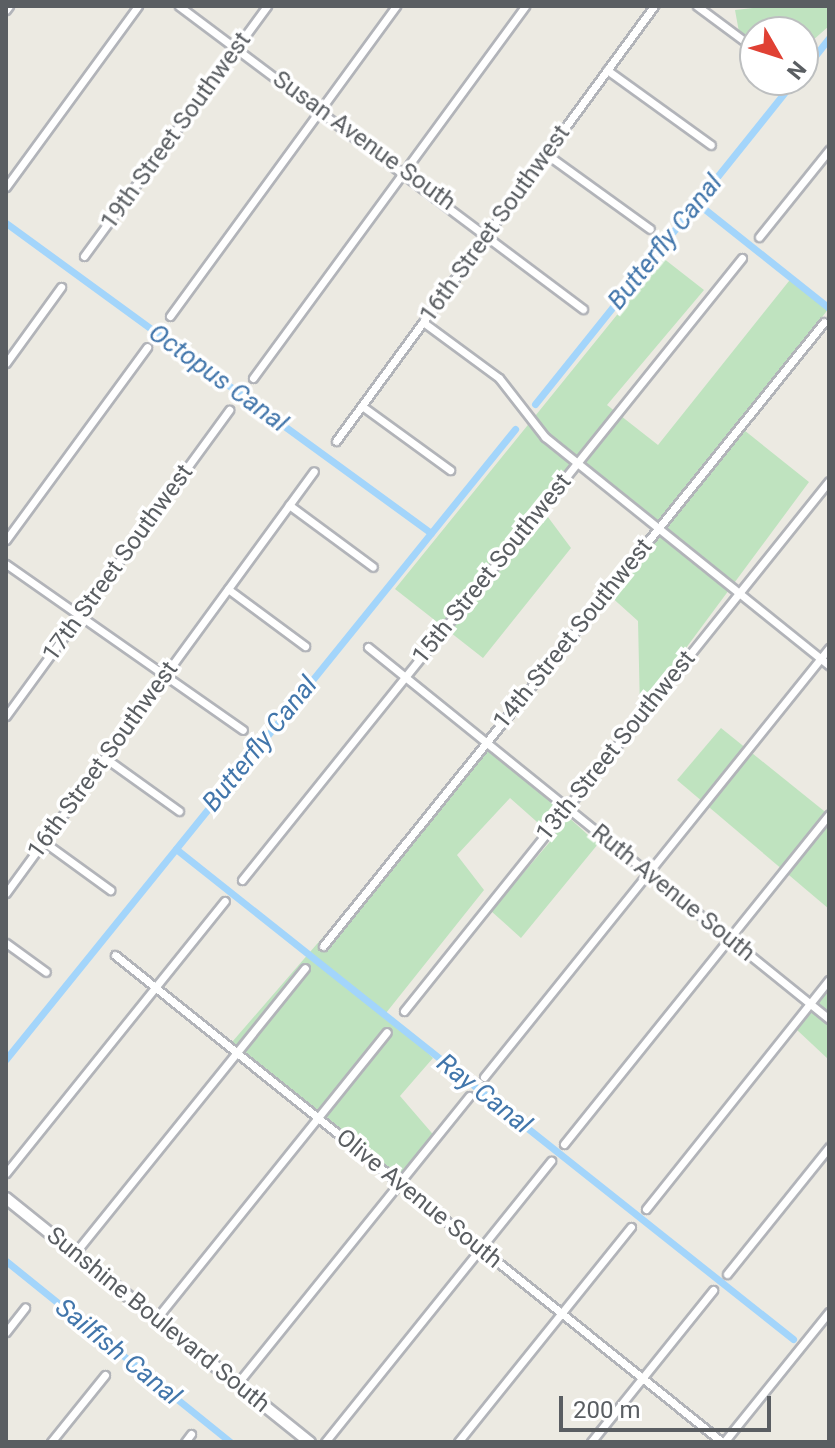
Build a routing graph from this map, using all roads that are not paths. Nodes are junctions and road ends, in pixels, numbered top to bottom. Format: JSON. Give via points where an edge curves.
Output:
{"nodes":[{"id":1,"x":138,"y":6,"type":"edge"},
{"id":2,"x":179,"y":6,"type":"edge"},
{"id":3,"x":267,"y":6,"type":"edge"},
{"id":4,"x":396,"y":6,"type":"edge"},
{"id":5,"x":525,"y":6,"type":"edge"},
{"id":6,"x":654,"y":6,"type":"edge"},
{"id":7,"x":697,"y":6,"type":"edge"},
{"id":8,"x":739,"y":37,"type":"edge"},
{"id":9,"x":236,"y":48,"type":"junction"},
{"id":10,"x":607,"y":70,"type":"junction"},
{"id":11,"x":320,"y":109,"type":"junction"},
{"id":12,"x":711,"y":145,"type":"dead end"},
{"id":13,"x":829,"y":150,"type":"edge"},
{"id":14,"x":546,"y":154,"type":"junction"},
{"id":15,"x":405,"y":171,"type":"junction"},
{"id":16,"x":6,"y":187,"type":"edge"},
{"id":17,"x":650,"y":229,"type":"dead end"},
{"id":18,"x":484,"y":237,"type":"junction"},
{"id":19,"x":759,"y":237,"type":"dead end"},
{"id":20,"x":84,"y":256,"type":"dead end"},
{"id":21,"x":742,"y":258,"type":"dead end"},
{"id":22,"x":61,"y":287,"type":"dead end"},
{"id":23,"x":583,"y":309,"type":"dead end"},
{"id":24,"x":170,"y":316,"type":"dead end"},
{"id":25,"x":423,"y":322,"type":"junction"},
{"id":26,"x":824,"y":322,"type":"dead end"},
{"id":27,"x":147,"y":347,"type":"dead end"},
{"id":28,"x":6,"y":363,"type":"edge"},
{"id":29,"x":253,"y":378,"type":"dead end"},
{"id":30,"x":362,"y":406,"type":"junction"},
{"id":31,"x":229,"y":410,"type":"dead end"},
{"id":32,"x":336,"y":441,"type":"dead end"},
{"id":33,"x":578,"y":463,"type":"junction"},
{"id":34,"x":450,"y":470,"type":"dead end"},
{"id":35,"x":314,"y":471,"type":"dead end"},
{"id":36,"x":829,"y":481,"type":"edge"},
{"id":37,"x":289,"y":505,"type":"junction"},
{"id":38,"x":659,"y":528,"type":"junction"},
{"id":39,"x":6,"y":540,"type":"edge"},
{"id":40,"x":6,"y":564,"type":"edge"},
{"id":41,"x":373,"y":567,"type":"dead end"},
{"id":42,"x":228,"y":589,"type":"junction"},
{"id":43,"x":739,"y":593,"type":"junction"},
{"id":44,"x":79,"y":617,"type":"junction"},
{"id":45,"x":305,"y":646,"type":"dead end"},
{"id":46,"x":368,"y":647,"type":"dead end"},
{"id":47,"x":829,"y":648,"type":"edge"},
{"id":48,"x":820,"y":659,"type":"junction"},
{"id":49,"x":829,"y":665,"type":"edge"},
{"id":50,"x":166,"y":674,"type":"junction"},
{"id":51,"x":405,"y":677,"type":"junction"},
{"id":52,"x":6,"y":716,"type":"edge"},
{"id":53,"x":243,"y":730,"type":"dead end"},
{"id":54,"x":485,"y":743,"type":"junction"},
{"id":55,"x":105,"y":758,"type":"junction"},
{"id":56,"x":567,"y":808,"type":"junction"},
{"id":57,"x":179,"y":811,"type":"dead end"},
{"id":58,"x":829,"y":814,"type":"edge"},
{"id":59,"x":44,"y":842,"type":"junction"},
{"id":60,"x":648,"y":873,"type":"junction"},
{"id":61,"x":242,"y":880,"type":"dead end"},
{"id":62,"x":110,"y":890,"type":"dead end"},
{"id":63,"x":6,"y":893,"type":"edge"},
{"id":64,"x":225,"y":901,"type":"dead end"},
{"id":65,"x":729,"y":938,"type":"junction"},
{"id":66,"x":6,"y":943,"type":"edge"},
{"id":67,"x":323,"y":946,"type":"dead end"},
{"id":68,"x":115,"y":955,"type":"dead end"},
{"id":69,"x":305,"y":968,"type":"dead end"},
{"id":70,"x":46,"y":972,"type":"dead end"},
{"id":71,"x":829,"y":980,"type":"edge"},
{"id":72,"x":156,"y":987,"type":"junction"},
{"id":73,"x":810,"y":1004,"type":"junction"},
{"id":74,"x":404,"y":1011,"type":"dead end"},
{"id":75,"x":829,"y":1019,"type":"edge"},
{"id":76,"x":387,"y":1032,"type":"dead end"},
{"id":77,"x":237,"y":1052,"type":"junction"},
{"id":78,"x":484,"y":1077,"type":"dead end"},
{"id":79,"x":469,"y":1096,"type":"dead end"},
{"id":80,"x":318,"y":1118,"type":"junction"},
{"id":81,"x":564,"y":1144,"type":"dead end"},
{"id":82,"x":829,"y":1147,"type":"edge"},
{"id":83,"x":551,"y":1161,"type":"dead end"},
{"id":84,"x":6,"y":1173,"type":"edge"},
{"id":85,"x":399,"y":1183,"type":"junction"},
{"id":86,"x":6,"y":1198,"type":"edge"},
{"id":87,"x":646,"y":1209,"type":"dead end"},
{"id":88,"x":631,"y":1227,"type":"dead end"},
{"id":89,"x":480,"y":1248,"type":"junction"},
{"id":90,"x":75,"y":1253,"type":"junction"},
{"id":91,"x":727,"y":1274,"type":"dead end"},
{"id":92,"x":713,"y":1290,"type":"dead end"},
{"id":93,"x":25,"y":1308,"type":"dead end"},
{"id":94,"x":829,"y":1312,"type":"edge"},
{"id":95,"x":561,"y":1313,"type":"junction"},
{"id":96,"x":156,"y":1319,"type":"junction"},
{"id":97,"x":6,"y":1332,"type":"edge"},
{"id":98,"x":105,"y":1375,"type":"dead end"},
{"id":99,"x":643,"y":1379,"type":"junction"},
{"id":100,"x":237,"y":1384,"type":"junction"},
{"id":101,"x":191,"y":1434,"type":"dead end"},
{"id":102,"x":51,"y":1442,"type":"edge"},
{"id":103,"x":185,"y":1442,"type":"edge"},
{"id":104,"x":310,"y":1442,"type":"edge"},
{"id":105,"x":325,"y":1442,"type":"edge"},
{"id":106,"x":458,"y":1442,"type":"edge"},
{"id":107,"x":591,"y":1442,"type":"edge"},
{"id":108,"x":723,"y":1442,"type":"edge"}],
"edges":[{"from":1,"to":16,"type":"street"},
{"from":2,"to":9,"type":"street","name":"Susan Avenue South"},
{"from":3,"to":9,"type":"street","name":"19th Street Southwest"},
{"from":4,"to":11,"type":"street"},
{"from":5,"to":15,"type":"street"},
{"from":6,"to":10,"type":"street","name":"16th Street Southwest"},
{"from":7,"to":8,"type":"street"},
{"from":9,"to":11,"type":"street","name":"Susan Avenue South"},
{"from":9,"to":20,"type":"street","name":"19th Street Southwest"},
{"from":10,"to":12,"type":"street"},
{"from":10,"to":14,"type":"street","name":"16th Street Southwest"},
{"from":11,"to":15,"type":"street","name":"Susan Avenue South"},
{"from":11,"to":24,"type":"street"},
{"from":13,"to":19,"type":"street"},
{"from":14,"to":17,"type":"street"},
{"from":14,"to":18,"type":"street","name":"16th Street Southwest"},
{"from":15,"to":18,"type":"street","name":"Susan Avenue South","via":[[475,222]]},
{"from":15,"to":29,"type":"street"},
{"from":18,"to":23,"type":"street","name":"Susan Avenue South"},
{"from":18,"to":25,"type":"street","name":"16th Street Southwest"},
{"from":21,"to":33,"type":"street","name":"15th Street Southwest"},
{"from":22,"to":28,"type":"street"},
{"from":25,"to":30,"type":"street","name":"16th Street Southwest"},
{"from":25,"to":33,"type":"street","via":[[499,378],[526,420]]},
{"from":26,"to":38,"type":"street","name":"14th Street Southwest"},
{"from":27,"to":39,"type":"street"},
{"from":30,"to":32,"type":"street","name":"16th Street Southwest"},
{"from":30,"to":34,"type":"street"},
{"from":31,"to":44,"type":"street","name":"17th Street Southwest"},
{"from":33,"to":38,"type":"street"},
{"from":33,"to":51,"type":"street","name":"15th Street Southwest"},
{"from":35,"to":37,"type":"street","name":"16th Street Southwest"},
{"from":36,"to":43,"type":"street","name":"13th Street Southwest"},
{"from":37,"to":41,"type":"street"},
{"from":37,"to":42,"type":"street","name":"16th Street Southwest"},
{"from":38,"to":43,"type":"street"},
{"from":38,"to":54,"type":"street","name":"14th Street Southwest"},
{"from":40,"to":44,"type":"street"},
{"from":42,"to":45,"type":"street"},
{"from":42,"to":50,"type":"street","name":"16th Street Southwest"},
{"from":43,"to":48,"type":"street"},
{"from":43,"to":56,"type":"street","name":"13th Street Southwest"},
{"from":44,"to":50,"type":"street"},
{"from":44,"to":52,"type":"street","name":"17th Street Southwest"},
{"from":46,"to":51,"type":"street","name":"Ruth Avenue South"},
{"from":47,"to":48,"type":"street"},
{"from":48,"to":49,"type":"street"},
{"from":48,"to":60,"type":"street"},
{"from":50,"to":53,"type":"street"},
{"from":50,"to":55,"type":"street","name":"16th Street Southwest"},
{"from":51,"to":54,"type":"street","name":"Ruth Avenue South"},
{"from":51,"to":61,"type":"street","name":"15th Street Southwest"},
{"from":54,"to":56,"type":"street","name":"Ruth Avenue South"},
{"from":54,"to":67,"type":"street","name":"14th Street Southwest"},
{"from":55,"to":57,"type":"street"},
{"from":55,"to":59,"type":"street","name":"16th Street Southwest"},
{"from":56,"to":60,"type":"street","name":"Ruth Avenue South"},
{"from":56,"to":74,"type":"street","name":"13th Street Southwest"},
{"from":58,"to":65,"type":"street"},
{"from":59,"to":62,"type":"street"},
{"from":59,"to":63,"type":"street","name":"16th Street Southwest"},
{"from":60,"to":65,"type":"street","name":"Ruth Avenue South"},
{"from":60,"to":78,"type":"street"},
{"from":64,"to":72,"type":"street"},
{"from":65,"to":73,"type":"street","name":"Ruth Avenue South"},
{"from":65,"to":81,"type":"street"},
{"from":66,"to":70,"type":"street"},
{"from":68,"to":72,"type":"street","name":"Olive Avenue South"},
{"from":69,"to":77,"type":"street"},
{"from":71,"to":73,"type":"street"},
{"from":72,"to":77,"type":"street","name":"Olive Avenue South"},
{"from":72,"to":84,"type":"street"},
{"from":73,"to":75,"type":"street","name":"Ruth Avenue South"},
{"from":73,"to":87,"type":"street"},
{"from":76,"to":80,"type":"street"},
{"from":77,"to":80,"type":"street","name":"Olive Avenue South"},
{"from":77,"to":90,"type":"street"},
{"from":79,"to":85,"type":"street"},
{"from":80,"to":85,"type":"street","name":"Olive Avenue South"},
{"from":80,"to":96,"type":"street"},
{"from":82,"to":91,"type":"street"},
{"from":83,"to":89,"type":"street"},
{"from":85,"to":89,"type":"street","name":"Olive Avenue South"},
{"from":85,"to":100,"type":"street"},
{"from":86,"to":90,"type":"street","name":"Sunshine Boulevard South"},
{"from":88,"to":95,"type":"street"},
{"from":89,"to":95,"type":"street","name":"Olive Avenue South"},
{"from":89,"to":105,"type":"street"},
{"from":90,"to":96,"type":"street","name":"Sunshine Boulevard South"},
{"from":92,"to":99,"type":"street"},
{"from":93,"to":97,"type":"street"},
{"from":94,"to":108,"type":"street"},
{"from":95,"to":99,"type":"street","name":"Olive Avenue South"},
{"from":95,"to":106,"type":"street"},
{"from":96,"to":100,"type":"street","name":"Sunshine Boulevard South"},
{"from":98,"to":102,"type":"street"},
{"from":99,"to":107,"type":"street"},
{"from":99,"to":108,"type":"street","name":"Olive Avenue South"},
{"from":100,"to":104,"type":"street","name":"Sunshine Boulevard South"},
{"from":101,"to":103,"type":"street"}]}
